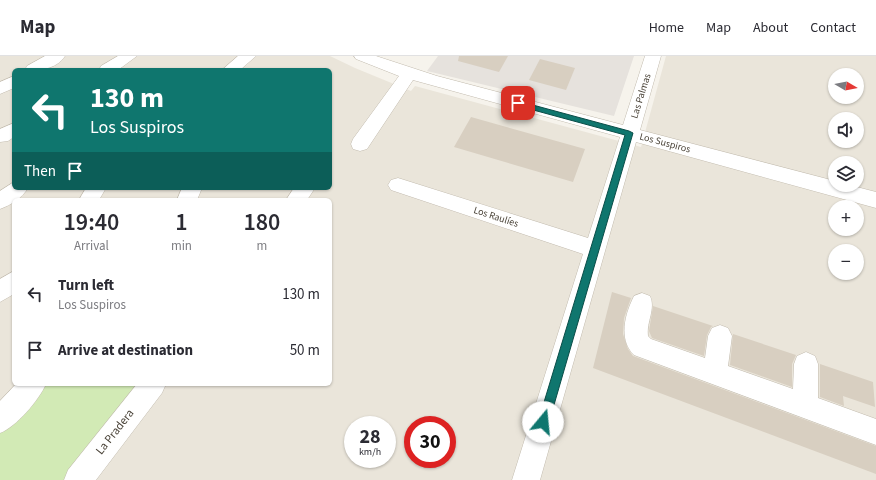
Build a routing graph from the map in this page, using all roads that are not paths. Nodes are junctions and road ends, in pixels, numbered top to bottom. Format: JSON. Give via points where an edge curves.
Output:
{"nodes":[{"id":1,"x":57,"y":56,"type":"edge"},
{"id":2,"x":129,"y":56,"type":"edge"},
{"id":3,"x":228,"y":56,"type":"edge"},
{"id":4,"x":248,"y":56,"type":"edge"},
{"id":5,"x":362,"y":56,"type":"edge"},
{"id":6,"x":652,"y":56,"type":"edge"},
{"id":7,"x":36,"y":68,"type":"edge"},
{"id":8,"x":110,"y":68,"type":"edge"},
{"id":9,"x":225,"y":68,"type":"edge"},
{"id":10,"x":233,"y":68,"type":"edge"},
{"id":11,"x":409,"y":74,"type":"junction"},
{"id":12,"x":12,"y":82,"type":"edge"},
{"id":13,"x":0,"y":89,"type":"edge"},
{"id":14,"x":629,"y":133,"type":"junction"},
{"id":15,"x":360,"y":144,"type":"dead end"},
{"id":16,"x":398,"y":185,"type":"dead end"},
{"id":17,"x":15,"y":190,"type":"edge"},
{"id":18,"x":876,"y":200,"type":"edge"},
{"id":19,"x":0,"y":201,"type":"edge"},
{"id":20,"x":595,"y":249,"type":"junction"},
{"id":21,"x":12,"y":283,"type":"edge"},
{"id":22,"x":0,"y":292,"type":"edge"},
{"id":23,"x":642,"y":303,"type":"dead end"},
{"id":24,"x":720,"y":336,"type":"dead end"},
{"id":25,"x":806,"y":364,"type":"dead end"},
{"id":26,"x":715,"y":373,"type":"junction"},
{"id":27,"x":31,"y":386,"type":"edge"},
{"id":28,"x":151,"y":386,"type":"edge"},
{"id":29,"x":805,"y":406,"type":"junction"},
{"id":30,"x":0,"y":420,"type":"edge"},
{"id":31,"x":876,"y":432,"type":"edge"},
{"id":32,"x":78,"y":480,"type":"edge"},
{"id":33,"x":526,"y":480,"type":"edge"}],
"edges":[{"from":1,"to":7,"type":"street"},
{"from":2,"to":8,"type":"street"},
{"from":3,"to":9,"type":"street"},
{"from":4,"to":10,"type":"street"},
{"from":5,"to":11,"type":"street","name":"Los Suspiros"},
{"from":6,"to":14,"type":"street","name":"Las Palmas"},
{"from":11,"to":14,"type":"street","name":"Los Suspiros"},
{"from":11,"to":15,"type":"street"},
{"from":12,"to":13,"type":"street"},
{"from":14,"to":18,"type":"street","name":"Los Suspiros"},
{"from":14,"to":20,"type":"street","name":"Las Palmas"},
{"from":16,"to":20,"type":"street","name":"Los Raulíes"},
{"from":17,"to":19,"type":"street"},
{"from":20,"to":33,"type":"street","name":"Las Palmas"},
{"from":21,"to":22,"type":"street"},
{"from":23,"to":26,"type":"street","via":[[635,335],[640,345]]},
{"from":24,"to":26,"type":"street"},
{"from":25,"to":29,"type":"street"},
{"from":26,"to":29,"type":"street"},
{"from":27,"to":30,"type":"street"},
{"from":28,"to":32,"type":"street","name":"La Pradera"},
{"from":29,"to":31,"type":"street"}]}
